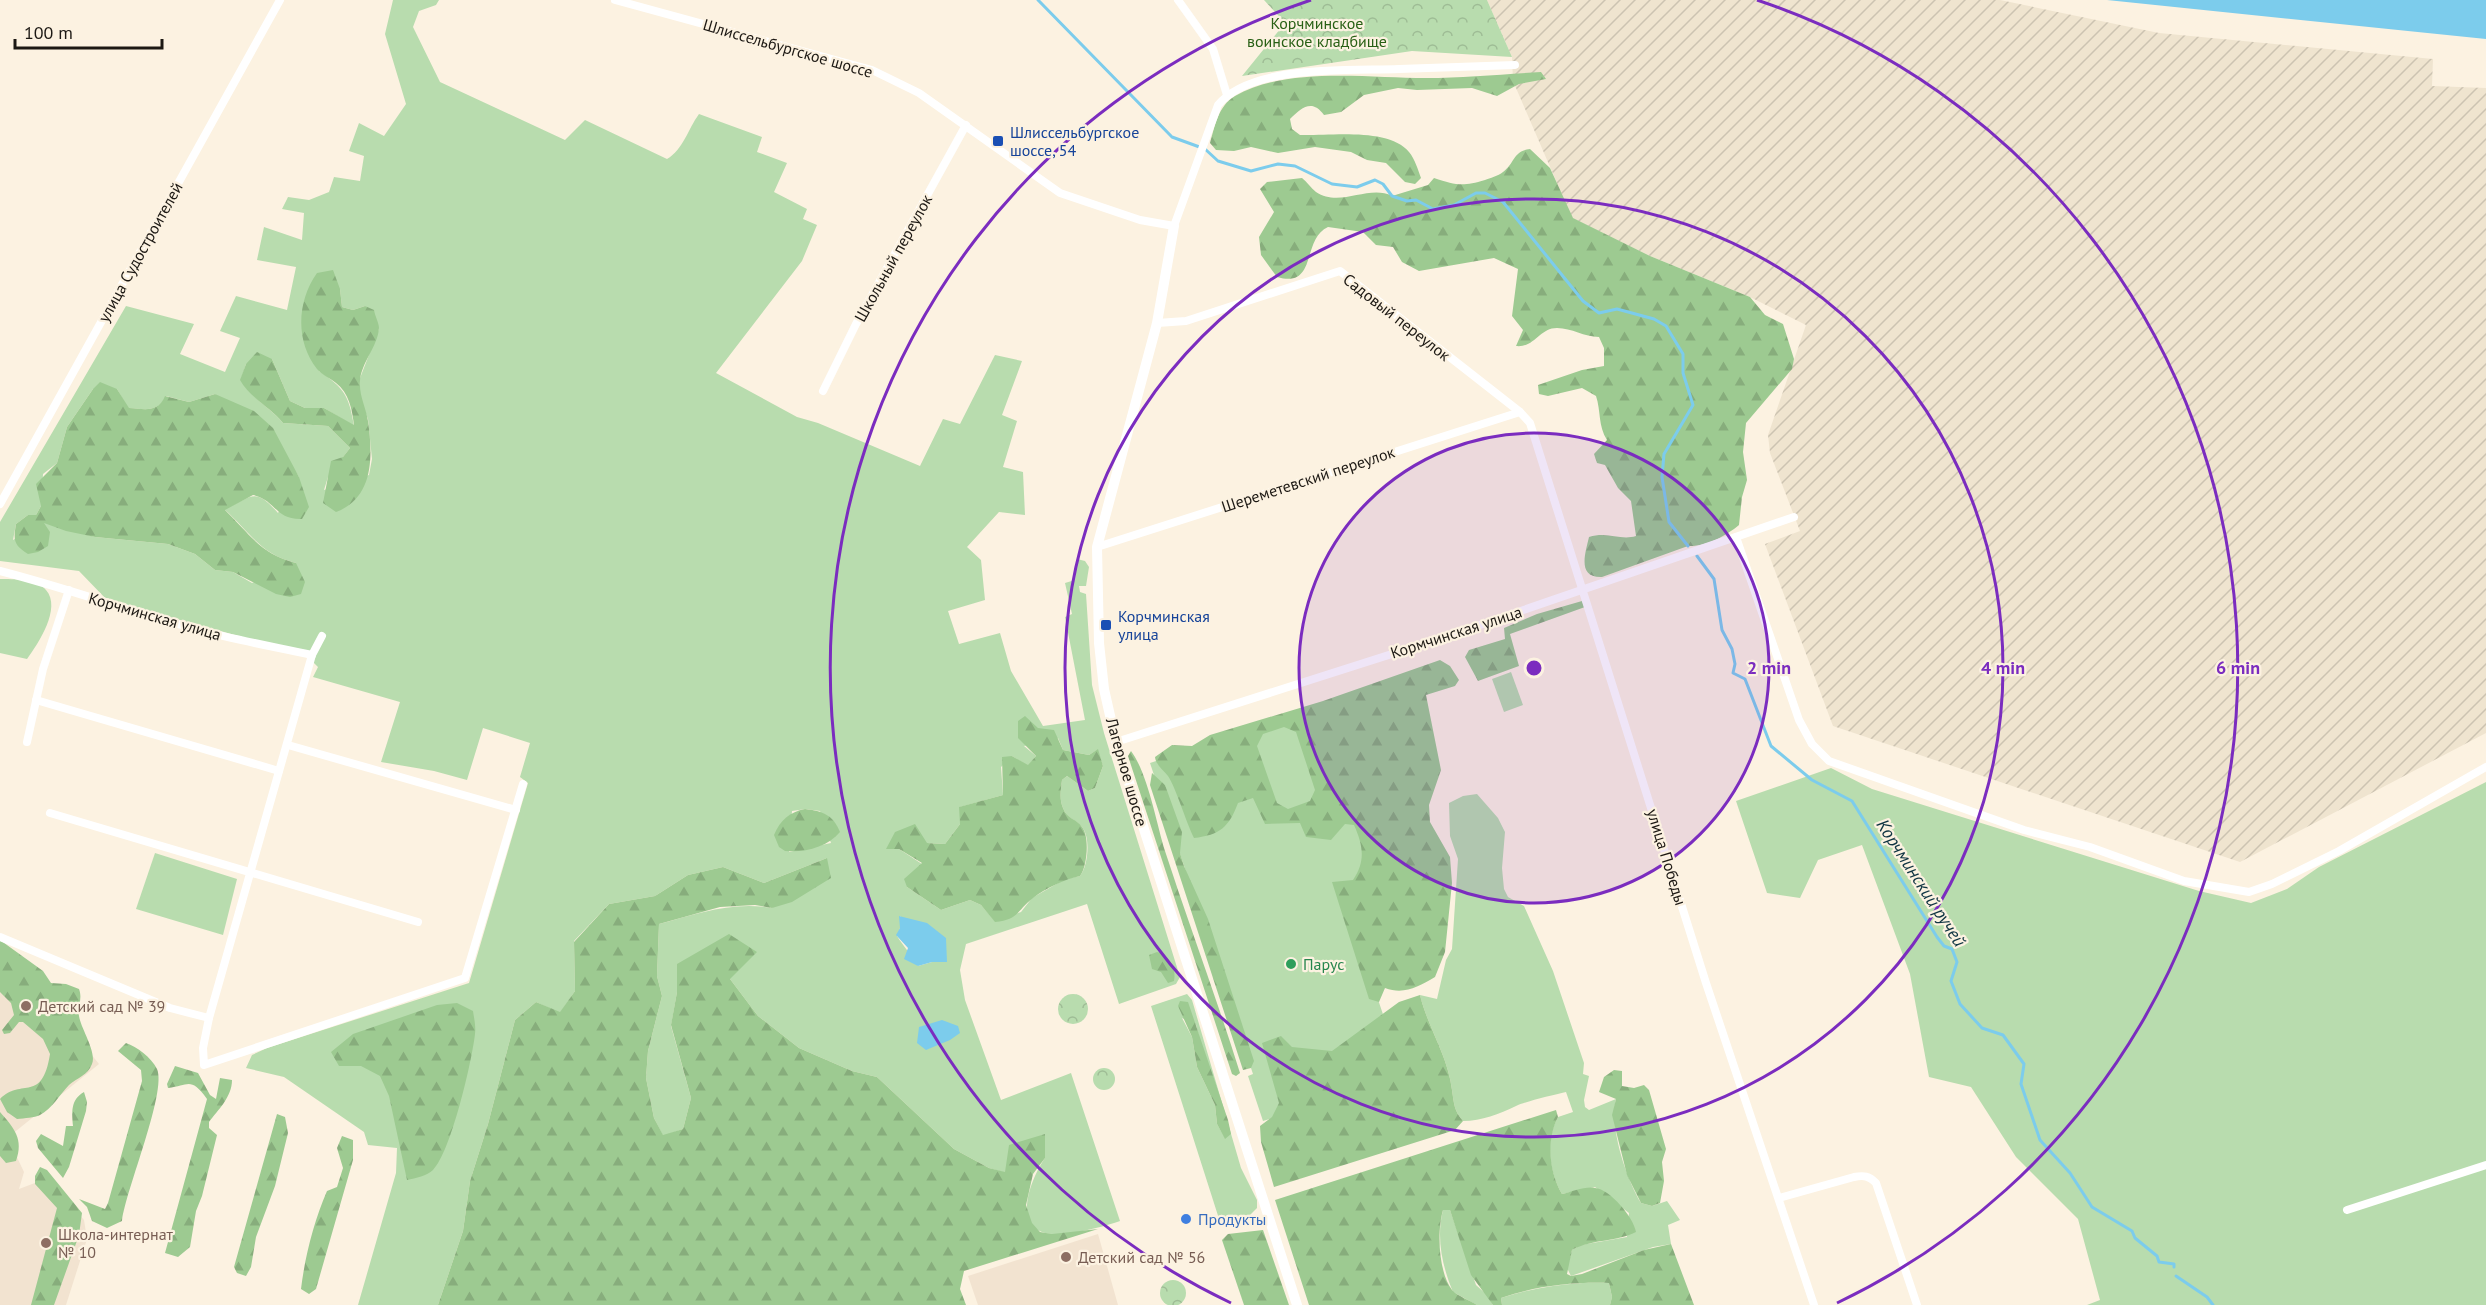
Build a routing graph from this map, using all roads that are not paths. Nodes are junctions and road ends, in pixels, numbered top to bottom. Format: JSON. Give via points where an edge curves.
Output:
{"nodes":[{"id":1,"x":280,"y":0,"type":"edge"},
{"id":2,"x":615,"y":0,"type":"edge"},
{"id":3,"x":1178,"y":0,"type":"edge"},
{"id":4,"x":1515,"y":65,"type":"dead end"},
{"id":5,"x":1227,"y":95,"type":"junction"},
{"id":6,"x":966,"y":125,"type":"junction"},
{"id":7,"x":1174,"y":226,"type":"junction"},
{"id":8,"x":1158,"y":323,"type":"junction"},
{"id":9,"x":823,"y":391,"type":"dead end"},
{"id":10,"x":1520,"y":412,"type":"junction"},
{"id":11,"x":0,"y":504,"type":"edge"},
{"id":12,"x":1794,"y":517,"type":"dead end"},
{"id":13,"x":1736,"y":537,"type":"junction"},
{"id":14,"x":1097,"y":547,"type":"junction"},
{"id":15,"x":0,"y":571,"type":"edge"},
{"id":16,"x":69,"y":590,"type":"junction"},
{"id":17,"x":1584,"y":590,"type":"junction"},
{"id":18,"x":322,"y":636,"type":"dead end"},
{"id":19,"x":312,"y":655,"type":"junction"},
{"id":20,"x":36,"y":700,"type":"junction"},
{"id":21,"x":27,"y":742,"type":"dead end"},
{"id":22,"x":1116,"y":742,"type":"junction"},
{"id":23,"x":288,"y":745,"type":"junction"},
{"id":24,"x":2486,"y":767,"type":"edge"},
{"id":25,"x":279,"y":771,"type":"junction"},
{"id":26,"x":523,"y":784,"type":"dead end"},
{"id":27,"x":516,"y":810,"type":"junction"},
{"id":28,"x":50,"y":813,"type":"dead end"},
{"id":29,"x":251,"y":874,"type":"junction"},
{"id":30,"x":418,"y":922,"type":"dead end"},
{"id":31,"x":0,"y":937,"type":"edge"},
{"id":32,"x":209,"y":1018,"type":"junction"},
{"id":33,"x":2486,"y":1165,"type":"edge"},
{"id":34,"x":1779,"y":1198,"type":"junction"},
{"id":35,"x":2347,"y":1210,"type":"dead end"},
{"id":36,"x":1297,"y":1305,"type":"edge"},
{"id":37,"x":1814,"y":1305,"type":"edge"},
{"id":38,"x":1917,"y":1305,"type":"edge"}],
"edges":[{"from":1,"to":11,"type":"street","name":"улица Судостроителей"},
{"from":2,"to":6,"type":"street","name":"Шлиссельбургское шоссе","via":[[872,70],[920,93]]},
{"from":3,"to":5,"type":"street","via":[[1213,49]]},
{"from":4,"to":5,"type":"street","via":[[1304,72],[1249,84]]},
{"from":5,"to":7,"type":"street","via":[[1218,105]]},
{"from":6,"to":7,"type":"street","name":"Шлиссельбургское шоссе","via":[[1060,193],[1140,220]]},
{"from":6,"to":9,"type":"street","name":"Школьный переулок"},
{"from":7,"to":8,"type":"street","name":"Лагерное шоссе"},
{"from":8,"to":10,"type":"street","name":"Садовый переулок","via":[[1185,321],[1340,271]]},
{"from":8,"to":14,"type":"street","name":"Лагерное шоссе"},
{"from":10,"to":14,"type":"street","name":"Шереметевский переулок"},
{"from":10,"to":17,"type":"street","name":"улица Победы","via":[[1530,423]]},
{"from":12,"to":13,"type":"street","name":"Кормчинская улица"},
{"from":13,"to":17,"type":"street","name":"Кормчинская улица"},
{"from":13,"to":24,"type":"street","via":[[1799,720],[1812,744],[1829,761],[2184,881],[2249,892],[2272,884]]},
{"from":14,"to":22,"type":"street","name":"Лагерное шоссе","via":[[1099,643]]},
{"from":15,"to":16,"type":"street","name":"Корчминская улица"},
{"from":16,"to":19,"type":"street","name":"Корчминская улица","via":[[201,631]]},
{"from":16,"to":20,"type":"street"},
{"from":17,"to":22,"type":"street","name":"Кормчинская улица"},
{"from":17,"to":34,"type":"street","name":"улица Победы","via":[[1702,972]]},
{"from":18,"to":19,"type":"street"},
{"from":19,"to":23,"type":"street"},
{"from":20,"to":21,"type":"street"},
{"from":20,"to":25,"type":"street"},
{"from":22,"to":36,"type":"street","name":"Лагерное шоссе"},
{"from":23,"to":25,"type":"street"},
{"from":23,"to":27,"type":"street"},
{"from":25,"to":29,"type":"street"},
{"from":26,"to":27,"type":"street"},
{"from":27,"to":32,"type":"street","via":[[465,978],[204,1065]]},
{"from":28,"to":29,"type":"street"},
{"from":29,"to":30,"type":"street"},
{"from":29,"to":32,"type":"street"},
{"from":31,"to":32,"type":"street","via":[[170,1008]]},
{"from":33,"to":35,"type":"street"},
{"from":34,"to":37,"type":"street","name":"улица Победы"},
{"from":34,"to":38,"type":"street","via":[[1863,1175],[1871,1178],[1876,1182]]}]}
